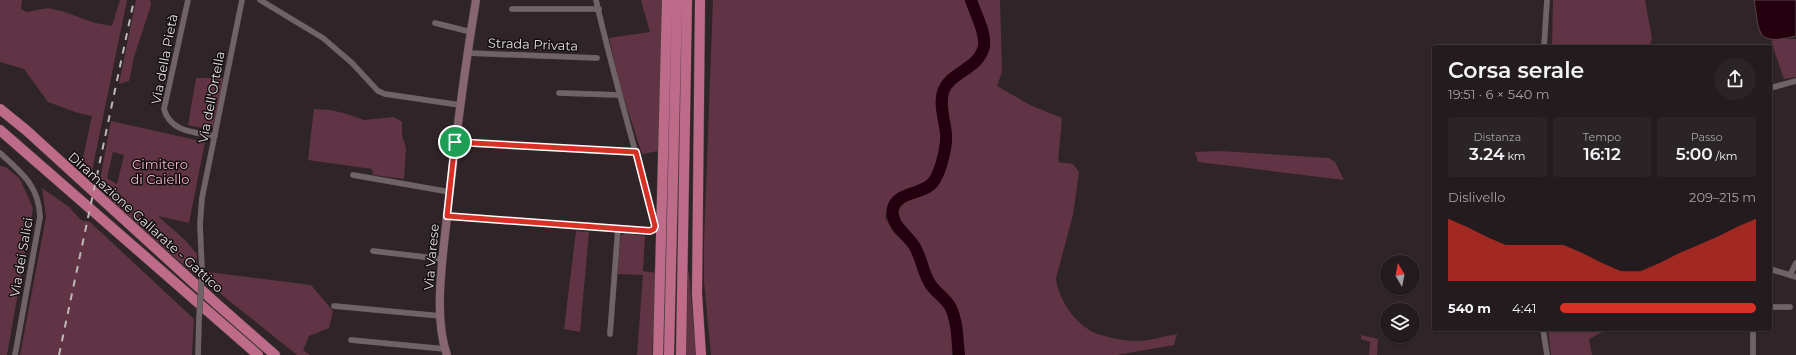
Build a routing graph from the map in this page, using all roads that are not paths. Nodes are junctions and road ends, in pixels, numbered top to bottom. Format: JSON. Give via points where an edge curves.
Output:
{"nodes":[{"id":1,"x":188,"y":0,"type":"edge"},
{"id":2,"x":242,"y":0,"type":"edge"},
{"id":3,"x":260,"y":0,"type":"edge"},
{"id":4,"x":476,"y":0,"type":"edge"},
{"id":5,"x":596,"y":0,"type":"edge"},
{"id":6,"x":667,"y":0,"type":"edge"},
{"id":7,"x":677,"y":0,"type":"edge"},
{"id":8,"x":687,"y":0,"type":"edge"},
{"id":9,"x":700,"y":0,"type":"edge"},
{"id":10,"x":1547,"y":0,"type":"edge"},
{"id":11,"x":512,"y":9,"type":"dead end"},
{"id":12,"x":598,"y":9,"type":"junction"},
{"id":13,"x":435,"y":24,"type":"dead end"},
{"id":14,"x":471,"y":32,"type":"junction"},
{"id":15,"x":1544,"y":45,"type":"edge"},
{"id":16,"x":468,"y":53,"type":"junction"},
{"id":17,"x":597,"y":58,"type":"dead end"},
{"id":18,"x":1796,"y":81,"type":"edge"},
{"id":19,"x":1772,"y":87,"type":"edge"},
{"id":20,"x":559,"y":93,"type":"dead end"},
{"id":21,"x":619,"y":95,"type":"junction"},
{"id":22,"x":460,"y":105,"type":"junction"},
{"id":23,"x":0,"y":109,"type":"edge"},
{"id":24,"x":0,"y":130,"type":"edge"},
{"id":25,"x":215,"y":136,"type":"junction"},
{"id":26,"x":455,"y":142,"type":"junction"},
{"id":27,"x":636,"y":152,"type":"junction"},
{"id":28,"x":0,"y":153,"type":"edge"},
{"id":29,"x":353,"y":175,"type":"dead end"},
{"id":30,"x":450,"y":192,"type":"junction"},
{"id":31,"x":447,"y":216,"type":"junction"},
{"id":32,"x":618,"y":228,"type":"junction"},
{"id":33,"x":373,"y":251,"type":"dead end"},
{"id":34,"x":442,"y":259,"type":"junction"},
{"id":35,"x":1796,"y":262,"type":"edge"},
{"id":36,"x":1772,"y":270,"type":"edge"},
{"id":37,"x":1793,"y":276,"type":"edge"},
{"id":38,"x":334,"y":306,"type":"dead end"},
{"id":39,"x":1772,"y":307,"type":"edge"},
{"id":40,"x":1790,"y":307,"type":"dead end"},
{"id":41,"x":441,"y":316,"type":"junction"},
{"id":42,"x":1543,"y":331,"type":"edge"},
{"id":43,"x":1753,"y":331,"type":"edge"},
{"id":44,"x":610,"y":334,"type":"dead end"},
{"id":45,"x":351,"y":340,"type":"dead end"},
{"id":46,"x":445,"y":353,"type":"edge"},
{"id":47,"x":15,"y":355,"type":"edge"},
{"id":48,"x":198,"y":355,"type":"edge"},
{"id":49,"x":258,"y":355,"type":"edge"},
{"id":50,"x":275,"y":355,"type":"edge"},
{"id":51,"x":658,"y":355,"type":"edge"},
{"id":52,"x":669,"y":355,"type":"edge"},
{"id":53,"x":681,"y":355,"type":"edge"},
{"id":54,"x":701,"y":355,"type":"edge"},
{"id":55,"x":1547,"y":355,"type":"edge"},
{"id":56,"x":1753,"y":355,"type":"edge"}],
"edges":[{"from":1,"to":25,"type":"street","name":"Via della Pietà","via":[[164,109],[166,117],[174,125]]},
{"from":2,"to":25,"type":"street","name":"Via dell'Ortella"},
{"from":3,"to":22,"type":"street","via":[[323,38],[352,63],[378,91]]},
{"from":4,"to":14,"type":"main road","name":"Via Varese"},
{"from":5,"to":12,"type":"street"},
{"from":6,"to":51,"type":"highway"},
{"from":7,"to":52,"type":"highway"},
{"from":8,"to":53,"type":"highway"},
{"from":9,"to":54,"type":"highway","via":[[697,294]]},
{"from":10,"to":15,"type":"street"},
{"from":11,"to":12,"type":"street"},
{"from":12,"to":21,"type":"street"},
{"from":13,"to":14,"type":"street"},
{"from":14,"to":16,"type":"main road","name":"Via Varese"},
{"from":16,"to":17,"type":"street","name":"Strada Privata"},
{"from":16,"to":22,"type":"main road","name":"Via Varese"},
{"from":18,"to":19,"type":"street"},
{"from":20,"to":21,"type":"street"},
{"from":21,"to":27,"type":"street"},
{"from":22,"to":26,"type":"main road","name":"Via Varese"},
{"from":23,"to":50,"type":"highway","name":"Diramazione Gallarate - Gattico"},
{"from":24,"to":49,"type":"highway","name":"Diramazione Gallarate - Gattico"},
{"from":25,"to":48,"type":"street","name":"Via dell'Ortella","bridge":true,"via":[[202,198]]},
{"from":26,"to":27,"type":"street"},
{"from":26,"to":30,"type":"main road","name":"Via Varese"},
{"from":27,"to":32,"type":"street","via":[[655,226],[650,231]]},
{"from":28,"to":47,"type":"street","name":"Via dei Salici","via":[[33,187],[40,204],[40,218]]},
{"from":29,"to":30,"type":"street"},
{"from":30,"to":31,"type":"main road","name":"Via Varese"},
{"from":31,"to":32,"type":"street"},
{"from":31,"to":34,"type":"main road","name":"Via Varese"},
{"from":32,"to":44,"type":"street"},
{"from":33,"to":34,"type":"street"},
{"from":34,"to":41,"type":"main road","name":"Via Varese"},
{"from":35,"to":37,"type":"street"},
{"from":36,"to":37,"type":"street"},
{"from":38,"to":41,"type":"street"},
{"from":39,"to":40,"type":"street"},
{"from":41,"to":46,"type":"main road","name":"Via Varese"},
{"from":42,"to":55,"type":"street"},
{"from":43,"to":56,"type":"street"},
{"from":45,"to":46,"type":"street"}]}
